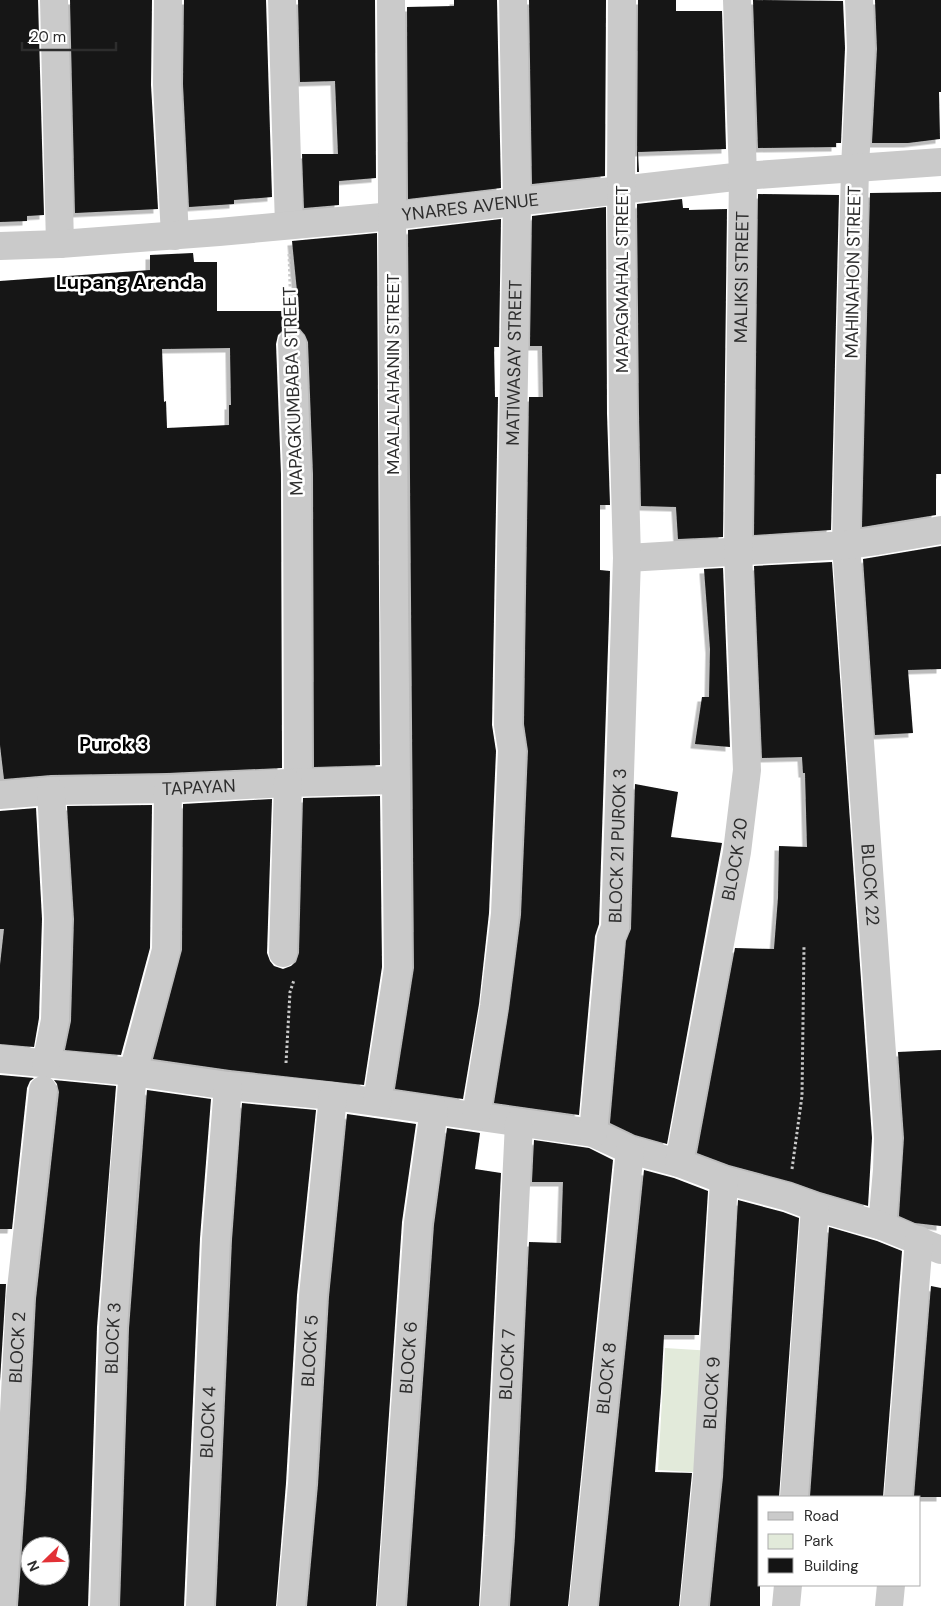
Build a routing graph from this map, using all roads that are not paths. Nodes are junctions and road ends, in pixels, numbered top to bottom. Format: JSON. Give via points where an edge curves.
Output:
{"nodes":[{"id":1,"x":54,"y":0,"type":"edge"},
{"id":2,"x":168,"y":0,"type":"edge"},
{"id":3,"x":282,"y":0,"type":"edge"},
{"id":4,"x":391,"y":0,"type":"edge"},
{"id":5,"x":514,"y":0,"type":"edge"},
{"id":6,"x":622,"y":0,"type":"edge"},
{"id":7,"x":737,"y":0,"type":"edge"},
{"id":8,"x":859,"y":0,"type":"edge"},
{"id":9,"x":941,"y":162,"type":"edge"},
{"id":10,"x":855,"y":168,"type":"junction"},
{"id":11,"x":743,"y":176,"type":"junction"},
{"id":12,"x":621,"y":190,"type":"junction"},
{"id":13,"x":517,"y":201,"type":"junction"},
{"id":14,"x":393,"y":216,"type":"junction"},
{"id":15,"x":288,"y":225,"type":"junction"},
{"id":16,"x":175,"y":236,"type":"junction"},
{"id":17,"x":60,"y":244,"type":"junction"},
{"id":18,"x":0,"y":246,"type":"edge"},
{"id":19,"x":292,"y":343,"type":"road end"},
{"id":20,"x":941,"y":530,"type":"edge"},
{"id":21,"x":846,"y":545,"type":"junction"},
{"id":22,"x":738,"y":552,"type":"junction"},
{"id":23,"x":628,"y":558,"type":"junction"},
{"id":24,"x":396,"y":780,"type":"junction"},
{"id":25,"x":293,"y":782,"type":"junction"},
{"id":26,"x":168,"y":789,"type":"junction"},
{"id":27,"x":52,"y":791,"type":"junction"},
{"id":28,"x":0,"y":795,"type":"edge"},
{"id":29,"x":283,"y":953,"type":"dead end"},
{"id":30,"x":0,"y":1059,"type":"edge"},
{"id":31,"x":133,"y":1072,"type":"junction"},
{"id":32,"x":44,"y":1077,"type":"junction"},
{"id":33,"x":228,"y":1086,"type":"junction"},
{"id":34,"x":333,"y":1096,"type":"junction"},
{"id":35,"x":378,"y":1102,"type":"junction"},
{"id":36,"x":434,"y":1110,"type":"junction"},
{"id":37,"x":476,"y":1116,"type":"junction"},
{"id":38,"x":519,"y":1123,"type":"junction"},
{"id":39,"x":593,"y":1133,"type":"junction"},
{"id":40,"x":630,"y":1150,"type":"junction"},
{"id":41,"x":679,"y":1163,"type":"junction"},
{"id":42,"x":724,"y":1180,"type":"junction"},
{"id":43,"x":815,"y":1206,"type":"junction"},
{"id":44,"x":882,"y":1226,"type":"junction"},
{"id":45,"x":930,"y":1245,"type":"edge"},
{"id":46,"x":794,"y":1496,"type":"edge"},
{"id":47,"x":898,"y":1496,"type":"edge"},
{"id":48,"x":788,"y":1586,"type":"edge"},
{"id":49,"x":891,"y":1586,"type":"edge"},
{"id":50,"x":2,"y":1606,"type":"edge"},
{"id":51,"x":104,"y":1606,"type":"edge"},
{"id":52,"x":200,"y":1606,"type":"edge"},
{"id":53,"x":291,"y":1606,"type":"edge"},
{"id":54,"x":391,"y":1606,"type":"edge"},
{"id":55,"x":494,"y":1606,"type":"edge"},
{"id":56,"x":583,"y":1606,"type":"edge"},
{"id":57,"x":694,"y":1606,"type":"edge"},
{"id":58,"x":786,"y":1606,"type":"edge"},
{"id":59,"x":889,"y":1606,"type":"edge"}],
"edges":[{"from":1,"to":17,"type":"street"},
{"from":2,"to":16,"type":"street","via":[[167,84]]},
{"from":3,"to":15,"type":"street"},
{"from":4,"to":14,"type":"street","name":"MAALALAHANIN STREET"},
{"from":5,"to":13,"type":"street","name":"MATIWASAY STREET"},
{"from":6,"to":12,"type":"street","name":"MAPAGMAHAL STREET"},
{"from":7,"to":11,"type":"street","name":"MALIKSI STREET"},
{"from":8,"to":10,"type":"street","name":"MAHINAHON STREET","via":[[861,48]]},
{"from":9,"to":10,"type":"street","name":"YNARES AVENUE"},
{"from":10,"to":11,"type":"street","name":"YNARES AVENUE"},
{"from":10,"to":21,"type":"street","name":"MAHINAHON STREET"},
{"from":11,"to":12,"type":"street","name":"YNARES AVENUE"},
{"from":11,"to":22,"type":"street","name":"MALIKSI STREET"},
{"from":12,"to":13,"type":"street","name":"YNARES AVENUE"},
{"from":12,"to":23,"type":"street","name":"MAPAGMAHAL STREET"},
{"from":13,"to":14,"type":"street","name":"YNARES AVENUE"},
{"from":13,"to":37,"type":"street","name":"MATIWASAY STREET","via":[[508,725],[512,750],[504,914],[494,1006]]},
{"from":14,"to":15,"type":"street","name":"YNARES AVENUE"},
{"from":14,"to":24,"type":"street","name":"MAALALAHANIN STREET"},
{"from":15,"to":16,"type":"street","name":"YNARES AVENUE"},
{"from":16,"to":17,"type":"street","name":"YNARES AVENUE"},
{"from":17,"to":18,"type":"street","name":"YNARES AVENUE"},
{"from":19,"to":25,"type":"street","name":"MAPAGKUMBABA STREET","via":[[297,474]]},
{"from":20,"to":21,"type":"street"},
{"from":21,"to":22,"type":"street"},
{"from":21,"to":44,"type":"street","name":"BLOCK 22","via":[[888,1138]]},
{"from":22,"to":23,"type":"street"},
{"from":22,"to":41,"type":"street","name":"BLOCK 20","via":[[747,770],[737,852]]},
{"from":23,"to":39,"type":"street","name":"BLOCK 21 PUROK 3","via":[[614,928]]},
{"from":24,"to":25,"type":"street","name":"TAPAYAN"},
{"from":24,"to":35,"type":"street","name":"MAALALAHANIN STREET","via":[[398,968]]},
{"from":25,"to":26,"type":"street","name":"TAPAYAN"},
{"from":25,"to":29,"type":"street","name":"MAPAGKUMBABA STREET"},
{"from":26,"to":27,"type":"street","name":"TAPAYAN"},
{"from":26,"to":31,"type":"street","name":"BLOCK 3","via":[[166,950]]},
{"from":27,"to":28,"type":"street","name":"TAPAYAN"},
{"from":27,"to":32,"type":"street","name":"BLOCK 2","via":[[58,919],[55,1020]]},
{"from":30,"to":32,"type":"street"},
{"from":31,"to":32,"type":"street"},
{"from":31,"to":33,"type":"street"},
{"from":31,"to":51,"type":"street","name":"BLOCK 3","via":[[113,1328]]},
{"from":32,"to":50,"type":"street","name":"BLOCK 2","via":[[20,1298]]},
{"from":33,"to":34,"type":"street"},
{"from":33,"to":52,"type":"street","name":"BLOCK 4","via":[[216,1239]]},
{"from":34,"to":35,"type":"street"},
{"from":34,"to":53,"type":"street","name":"BLOCK 5","via":[[313,1296]]},
{"from":35,"to":36,"type":"street"},
{"from":36,"to":37,"type":"street"},
{"from":36,"to":54,"type":"street","name":"BLOCK 6","via":[[418,1223]]},
{"from":37,"to":38,"type":"street"},
{"from":38,"to":39,"type":"street"},
{"from":38,"to":55,"type":"street","name":"BLOCK 7"},
{"from":39,"to":40,"type":"street"},
{"from":40,"to":41,"type":"street"},
{"from":40,"to":56,"type":"street","name":"BLOCK 8"},
{"from":41,"to":42,"type":"street"},
{"from":42,"to":43,"type":"street"},
{"from":42,"to":57,"type":"street","name":"BLOCK 9","via":[[707,1476]]},
{"from":43,"to":44,"type":"street"},
{"from":43,"to":46,"type":"street"},
{"from":44,"to":45,"type":"street"},
{"from":45,"to":47,"type":"street"},
{"from":48,"to":58,"type":"street"},
{"from":49,"to":59,"type":"street"}]}
